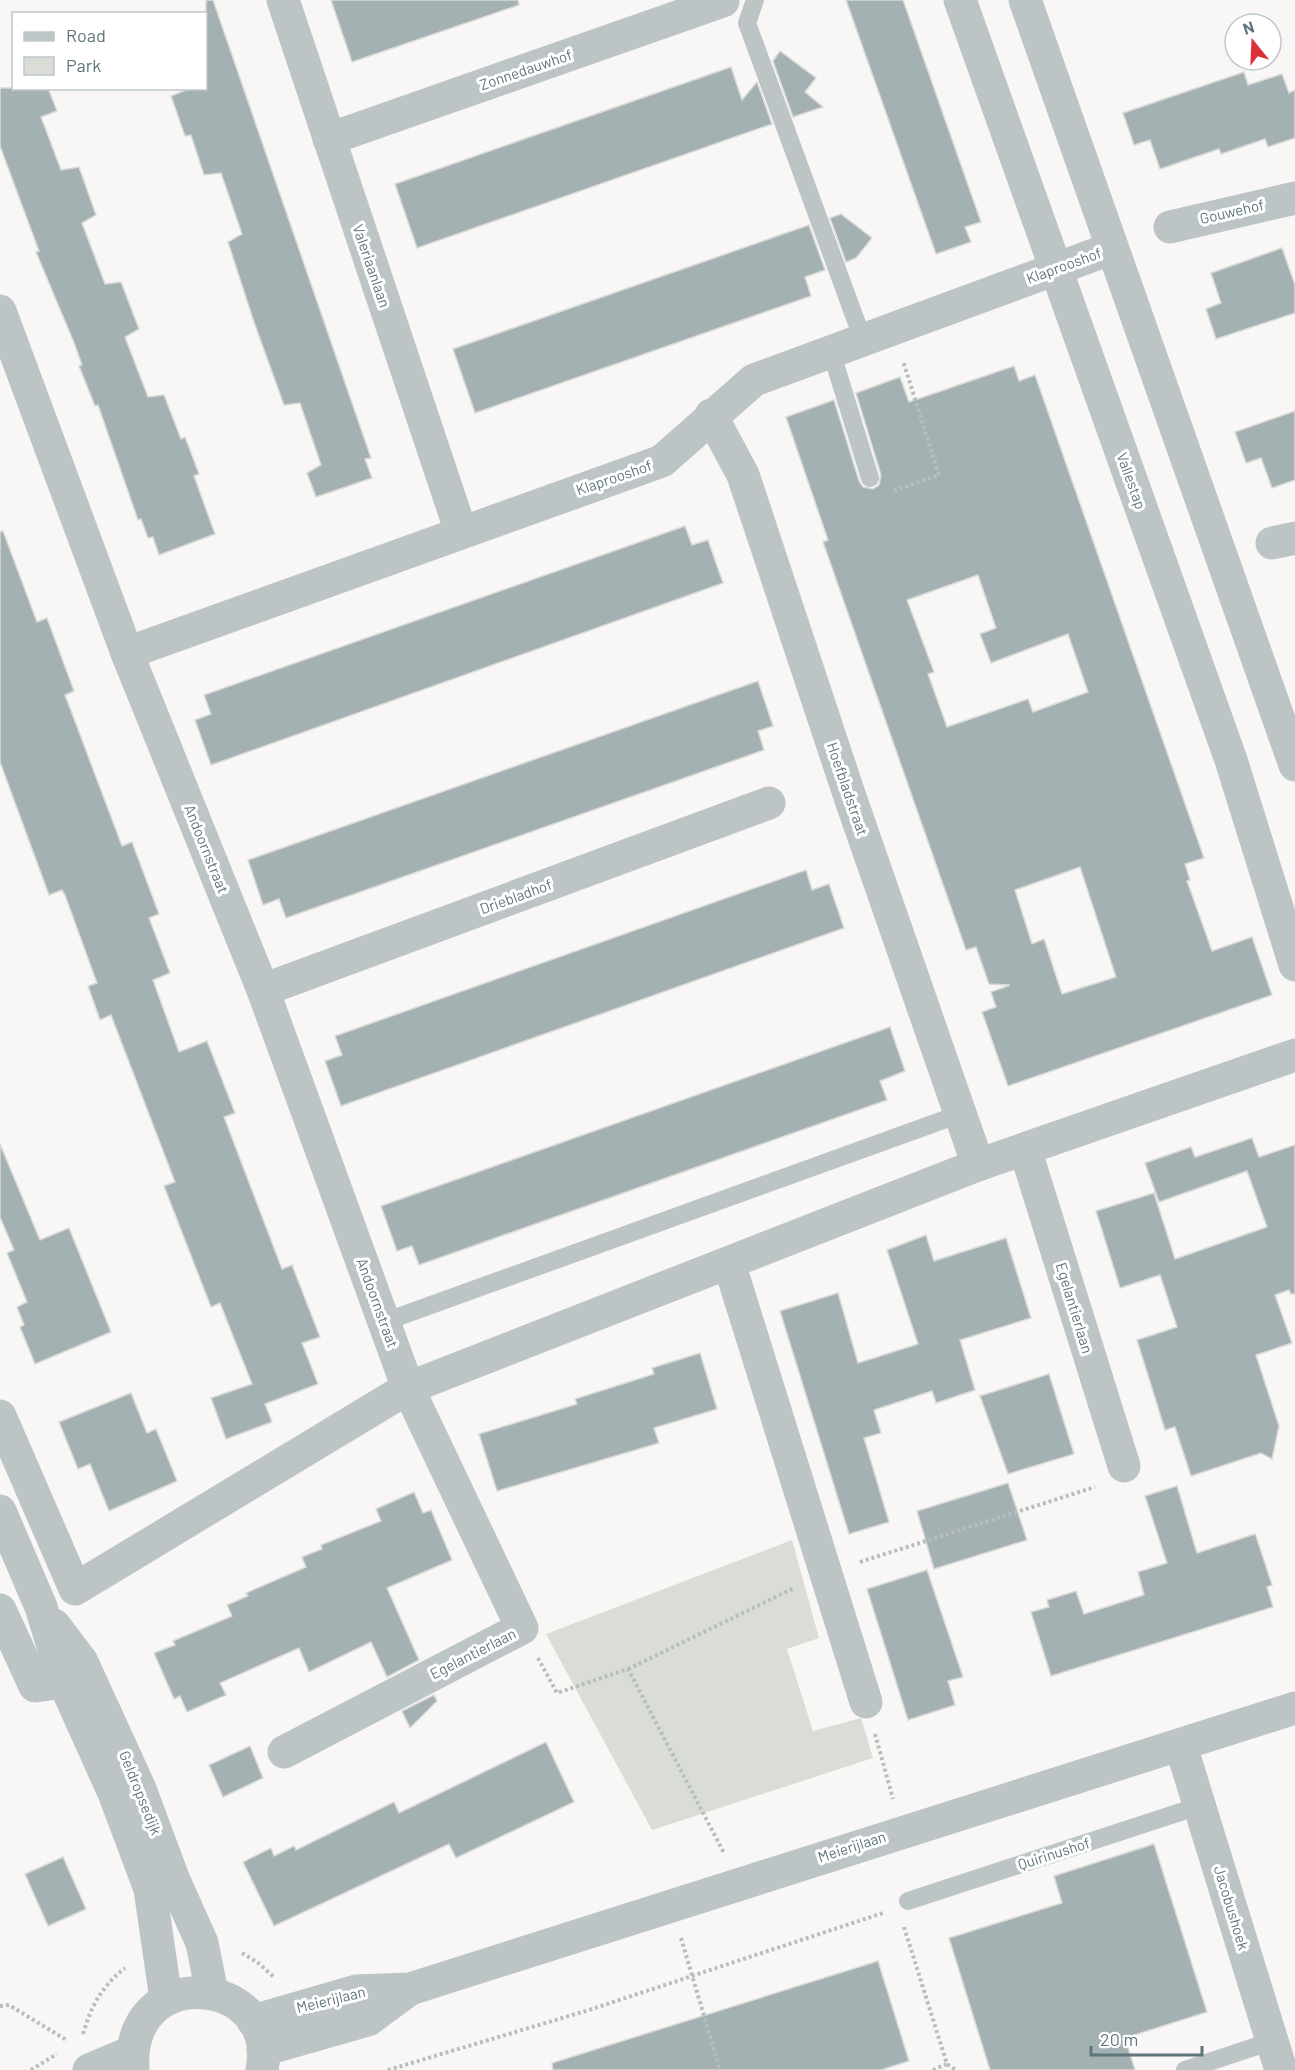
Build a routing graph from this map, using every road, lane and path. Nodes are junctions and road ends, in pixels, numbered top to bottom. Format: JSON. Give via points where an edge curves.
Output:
{"nodes":[{"id":1,"x":283,"y":0,"type":"edge"},
{"id":2,"x":755,"y":0,"type":"edge"},
{"id":3,"x":960,"y":0,"type":"edge"},
{"id":4,"x":1024,"y":0,"type":"edge"},
{"id":5,"x":723,"y":1,"type":"edge"},
{"id":6,"x":329,"y":139,"type":"junction"},
{"id":7,"x":1295,"y":198,"type":"edge"},
{"id":8,"x":1170,"y":227,"type":"dead end"},
{"id":9,"x":1110,"y":249,"type":"junction"},
{"id":10,"x":1056,"y":268,"type":"junction"},
{"id":11,"x":0,"y":310,"type":"edge"},
{"id":12,"x":877,"y":334,"type":"junction"},
{"id":13,"x":831,"y":351,"type":"junction"},
{"id":14,"x":711,"y":415,"type":"junction"},
{"id":15,"x":870,"y":478,"type":"joint"},
{"id":16,"x":461,"y":532,"type":"junction"},
{"id":17,"x":127,"y":653,"type":"junction"},
{"id":18,"x":1295,"y":765,"type":"edge"},
{"id":19,"x":769,"y":803,"type":"dead end"},
{"id":20,"x":1295,"y":965,"type":"edge"},
{"id":21,"x":263,"y":990,"type":"junction"},
{"id":22,"x":1295,"y":1055,"type":"edge"},
{"id":23,"x":960,"y":1114,"type":"junction"},
{"id":24,"x":1025,"y":1149,"type":"junction"},
{"id":25,"x":978,"y":1166,"type":"junction"},
{"id":26,"x":729,"y":1263,"type":"junction"},
{"id":27,"x":384,"y":1322,"type":"junction"},
{"id":28,"x":408,"y":1388,"type":"junction"},
{"id":29,"x":0,"y":1416,"type":"edge"},
{"id":30,"x":1124,"y":1466,"type":"joint"},
{"id":31,"x":0,"y":1510,"type":"edge"},
{"id":32,"x":824,"y":1573,"type":"junction"},
{"id":33,"x":41,"y":1607,"type":"junction"},
{"id":34,"x":0,"y":1610,"type":"edge"},
{"id":35,"x":522,"y":1628,"type":"junction"},
{"id":36,"x":628,"y":1670,"type":"junction"},
{"id":37,"x":64,"y":1682,"type":"junction"},
{"id":38,"x":866,"y":1702,"type":"dead end"},
{"id":39,"x":1295,"y":1708,"type":"edge"},
{"id":40,"x":1181,"y":1746,"type":"junction"},
{"id":41,"x":284,"y":1752,"type":"dead end"},
{"id":42,"x":1199,"y":1806,"type":"junction"},
{"id":43,"x":739,"y":1883,"type":"junction"},
{"id":44,"x":905,"y":1909,"type":"joint"},
{"id":45,"x":890,"y":1910,"type":"dead end"},
{"id":46,"x":692,"y":1976,"type":"junction"},
{"id":47,"x":212,"y":1993,"type":"junction"},
{"id":48,"x":166,"y":1999,"type":"junction"},
{"id":49,"x":0,"y":2006,"type":"edge"},
{"id":50,"x":260,"y":2047,"type":"edge"},
{"id":51,"x":1276,"y":2056,"type":"edge"},
{"id":52,"x":81,"y":2057,"type":"edge"},
{"id":53,"x":133,"y":2061,"type":"edge"},
{"id":54,"x":947,"y":2064,"type":"junction"},
{"id":55,"x":388,"y":2070,"type":"edge"},
{"id":56,"x":720,"y":2070,"type":"edge"},
{"id":57,"x":933,"y":2070,"type":"edge"},
{"id":58,"x":956,"y":2070,"type":"edge"},
{"id":59,"x":1185,"y":2070,"type":"edge"}],
"edges":[{"from":1,"to":6,"type":"street","name":"Valeriaanlaan"},
{"from":2,"to":12,"type":"lane","via":[[747,23]]},
{"from":3,"to":10,"type":"street","name":"Vallestap"},
{"from":4,"to":9,"type":"street"},
{"from":5,"to":6,"type":"street","name":"Zonnedauwhof"},
{"from":6,"to":16,"type":"street","name":"Valeriaanlaan"},
{"from":7,"to":8,"type":"street","name":"Gouwehof"},
{"from":9,"to":10,"type":"street","name":"Klaprooshof"},
{"from":9,"to":18,"type":"street"},
{"from":10,"to":12,"type":"street","name":"Klaprooshof"},
{"from":10,"to":20,"type":"street","name":"Vallestap","via":[[1230,760]]},
{"from":11,"to":17,"type":"street","name":"Andoornstraat"},
{"from":12,"to":13,"type":"street","name":"Klaprooshof"},
{"from":12,"to":15,"type":"path","via":[[939,476],[896,492]]},
{"from":13,"to":14,"type":"street","name":"Klaprooshof","via":[[754,380]]},
{"from":13,"to":15,"type":"lane"},
{"from":14,"to":16,"type":"street","name":"Klaprooshof","via":[[662,460]]},
{"from":14,"to":23,"type":"street","name":"Hoefbladstraat","via":[[743,474]]},
{"from":16,"to":17,"type":"street","name":"Klaprooshof"},
{"from":17,"to":21,"type":"street","name":"Andoornstraat"},
{"from":19,"to":21,"type":"street","name":"Driebladhof"},
{"from":21,"to":27,"type":"street","name":"Andoornstraat"},
{"from":22,"to":24,"type":"street"},
{"from":23,"to":25,"type":"street","name":"Hoefbladstraat"},
{"from":23,"to":27,"type":"lane"},
{"from":24,"to":25,"type":"street"},
{"from":24,"to":30,"type":"street","name":"Egelantierlaan"},
{"from":25,"to":26,"type":"street"},
{"from":26,"to":28,"type":"street"},
{"from":26,"to":32,"type":"street"},
{"from":27,"to":28,"type":"street","name":"Andoornstraat"},
{"from":28,"to":29,"type":"street","via":[[75,1589]]},
{"from":28,"to":35,"type":"street","name":"Egelantierlaan"},
{"from":30,"to":32,"type":"path","via":[[1112,1481]]},
{"from":31,"to":33,"type":"street","name":"Geldropsedijk"},
{"from":32,"to":36,"type":"path"},
{"from":32,"to":38,"type":"street"},
{"from":33,"to":37,"type":"street","name":"Geldropsedijk"},
{"from":33,"to":47,"type":"street","name":"Geldropsedijk","via":[[82,1662],[140,1789],[202,1943]]},
{"from":34,"to":37,"type":"street","via":[[35,1686]]},
{"from":35,"to":36,"type":"path","via":[[557,1693]]},
{"from":35,"to":41,"type":"street","name":"Egelantierlaan"},
{"from":36,"to":43,"type":"path"},
{"from":37,"to":48,"type":"street","name":"Geldropsedijk","via":[[114,1793],[150,1889]]},
{"from":39,"to":40,"type":"street","name":"Meierijlaan"},
{"from":40,"to":42,"type":"street","name":"Jacobushoek"},
{"from":40,"to":43,"type":"street","name":"Meierijlaan"},
{"from":42,"to":44,"type":"lane","name":"Quirinushof"},
{"from":42,"to":51,"type":"street","name":"Jacobushoek"},
{"from":43,"to":50,"type":"street","name":"Meierijlaan","via":[[410,1989],[356,1991]]},
{"from":44,"to":54,"type":"path"},
{"from":45,"to":46,"type":"path"},
{"from":46,"to":55,"type":"path"},
{"from":46,"to":56,"type":"path"},
{"from":47,"to":48,"type":"street","via":[[196,1991]]},
{"from":47,"to":50,"type":"street","via":[[235,2003]]},
{"from":48,"to":53,"type":"street","via":[[142,2022]]},
{"from":49,"to":52,"type":"path","via":[[9,2005]]},
{"from":51,"to":59,"type":"lane"},
{"from":52,"to":53,"type":"street"},
{"from":54,"to":57,"type":"path"},
{"from":54,"to":58,"type":"path"}]}
